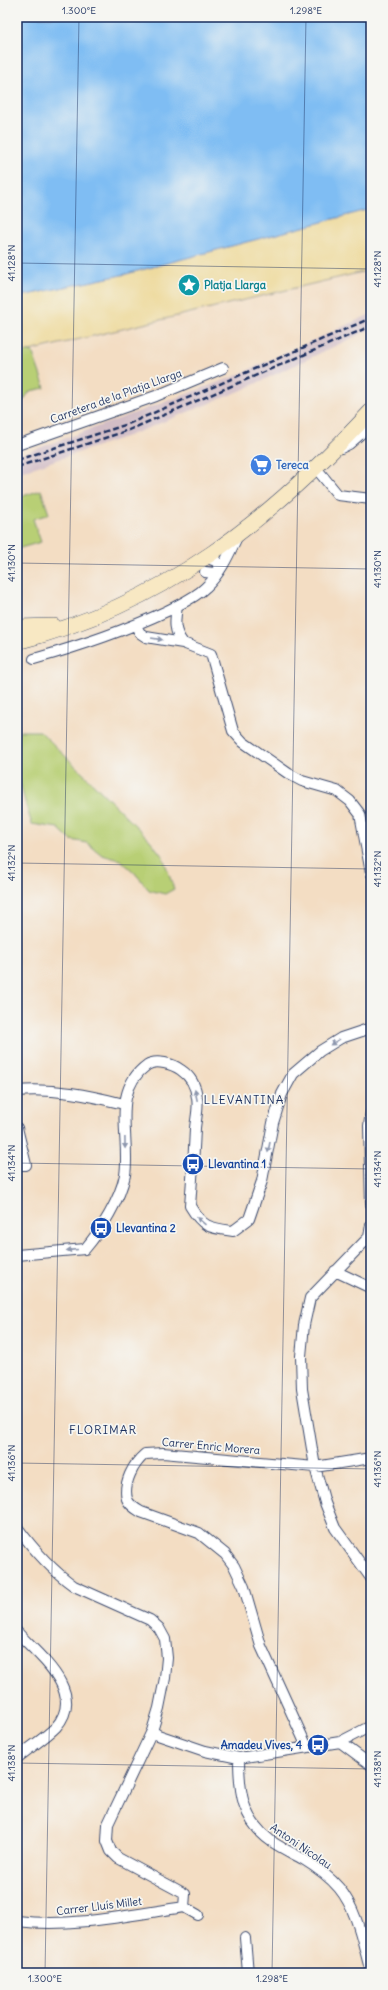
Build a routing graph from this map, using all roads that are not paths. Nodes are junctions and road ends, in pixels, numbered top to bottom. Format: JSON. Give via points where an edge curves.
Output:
{"nodes":[{"id":1,"x":223,"y":368,"type":"dead end"},
{"id":2,"x":371,"y":411,"type":"edge"},
{"id":3,"x":371,"y":425,"type":"edge"},
{"id":4,"x":17,"y":445,"type":"edge"},
{"id":5,"x":332,"y":452,"type":"junction"},
{"id":6,"x":316,"y":468,"type":"junction"},
{"id":7,"x":371,"y":499,"type":"edge"},
{"id":8,"x":238,"y":536,"type":"junction"},
{"id":9,"x":202,"y":565,"type":"junction"},
{"id":10,"x":220,"y":570,"type":"dead end"},
{"id":11,"x":207,"y":587,"type":"junction"},
{"id":12,"x":178,"y":606,"type":"junction"},
{"id":13,"x":71,"y":625,"type":"junction"},
{"id":14,"x":136,"y":626,"type":"junction"},
{"id":15,"x":17,"y":627,"type":"edge"},
{"id":16,"x":17,"y":642,"type":"edge"},
{"id":17,"x":183,"y":643,"type":"junction"},
{"id":18,"x":34,"y":659,"type":"dead end"},
{"id":19,"x":371,"y":873,"type":"edge"},
{"id":20,"x":371,"y":1028,"type":"edge"},
{"id":21,"x":17,"y":1092,"type":"edge"},
{"id":22,"x":124,"y":1104,"type":"junction"},
{"id":23,"x":371,"y":1112,"type":"edge"},
{"id":24,"x":17,"y":1128,"type":"edge"},
{"id":25,"x":17,"y":1165,"type":"edge"},
{"id":26,"x":371,"y":1204,"type":"edge"},
{"id":27,"x":371,"y":1226,"type":"edge"},
{"id":28,"x":17,"y":1255,"type":"edge"},
{"id":29,"x":335,"y":1271,"type":"junction"},
{"id":30,"x":371,"y":1288,"type":"edge"},
{"id":31,"x":371,"y":1458,"type":"edge"},
{"id":32,"x":315,"y":1467,"type":"junction"},
{"id":33,"x":17,"y":1526,"type":"edge"},
{"id":34,"x":371,"y":1578,"type":"edge"},
{"id":35,"x":17,"y":1632,"type":"edge"},
{"id":36,"x":371,"y":1726,"type":"edge"},
{"id":37,"x":152,"y":1731,"type":"junction"},
{"id":38,"x":340,"y":1742,"type":"junction"},
{"id":39,"x":307,"y":1747,"type":"junction"},
{"id":40,"x":17,"y":1758,"type":"edge"},
{"id":41,"x":239,"y":1758,"type":"junction"},
{"id":42,"x":371,"y":1765,"type":"edge"},
{"id":43,"x":184,"y":1907,"type":"junction"},
{"id":44,"x":198,"y":1915,"type":"dead end"},
{"id":45,"x":17,"y":1921,"type":"edge"},
{"id":46,"x":245,"y":1938,"type":"dead end"},
{"id":47,"x":371,"y":1972,"type":"edge"},
{"id":48,"x":248,"y":1973,"type":"edge"}],
"edges":[{"from":1,"to":4,"type":"street","name":"Carretera de la Platja Llarga","via":[[156,396]]},
{"from":2,"to":5,"type":"street"},
{"from":3,"to":5,"type":"street","via":[[349,444]]},
{"from":5,"to":6,"type":"street"},
{"from":6,"to":7,"type":"street","via":[[338,495]]},
{"from":6,"to":8,"type":"street"},
{"from":8,"to":9,"type":"street"},
{"from":8,"to":11,"type":"street","via":[[222,567]]},
{"from":9,"to":10,"type":"street","via":[[216,561]]},
{"from":9,"to":11,"type":"street","via":[[207,575]]},
{"from":9,"to":13,"type":"street","via":[[125,603]]},
{"from":11,"to":12,"type":"street"},
{"from":12,"to":14,"type":"street"},
{"from":12,"to":17,"type":"street","via":[[174,624]]},
{"from":13,"to":15,"type":"street"},
{"from":13,"to":16,"type":"street"},
{"from":14,"to":17,"type":"street","one_way":true,"via":[[146,637]]},
{"from":14,"to":18,"type":"street","via":[[84,645]]},
{"from":17,"to":19,"type":"street","via":[[211,654],[233,731],[243,742],[302,781],[337,791],[350,801],[360,814]]},
{"from":20,"to":22,"type":"street","one_way":true,"via":[[341,1038],[320,1051],[294,1074],[282,1094],[277,1109],[262,1181],[248,1219],[233,1231],[214,1230],[198,1219],[190,1206],[197,1098],[190,1076],[176,1066],[150,1063],[138,1072],[131,1082]]},
{"from":21,"to":22,"type":"street","via":[[41,1089],[82,1093]]},
{"from":22,"to":28,"type":"street","one_way":true,"via":[[124,1176],[120,1191],[98,1234],[85,1249]]},
{"from":23,"to":26,"type":"street"},
{"from":24,"to":25,"type":"street","via":[[26,1165]]},
{"from":27,"to":29,"type":"street","via":[[369,1236]]},
{"from":29,"to":30,"type":"street"},
{"from":29,"to":32,"type":"street","via":[[310,1298],[304,1325],[301,1356],[302,1389]]},
{"from":31,"to":32,"type":"street"},
{"from":32,"to":34,"type":"street","via":[[335,1528]]},
{"from":32,"to":39,"type":"street","name":"Carrer Enric Morera","via":[[163,1453],[145,1454],[133,1467],[126,1486],[127,1500],[134,1508],[199,1533],[234,1566],[244,1586],[261,1646]]},
{"from":33,"to":37,"type":"street","via":[[64,1579],[74,1586],[150,1620],[159,1628],[165,1639],[168,1658]]},
{"from":35,"to":40,"type":"street","via":[[58,1677],[64,1688],[66,1700],[62,1716],[56,1726]]},
{"from":36,"to":38,"type":"street"},
{"from":37,"to":41,"type":"street","via":[[205,1750]]},
{"from":37,"to":43,"type":"street","via":[[108,1824],[107,1841],[111,1851],[118,1858],[185,1894]]},
{"from":38,"to":39,"type":"street"},
{"from":38,"to":42,"type":"street"},
{"from":39,"to":41,"type":"street"},
{"from":41,"to":47,"type":"street","name":"Antoni Nicolau","via":[[239,1786],[247,1816],[258,1831],[271,1842],[317,1868],[338,1887],[348,1901],[356,1920]]},
{"from":43,"to":44,"type":"street"},
{"from":43,"to":45,"type":"street","name":"Carrer Lluís Millet","via":[[112,1918],[43,1924]]},
{"from":46,"to":48,"type":"street"}]}
